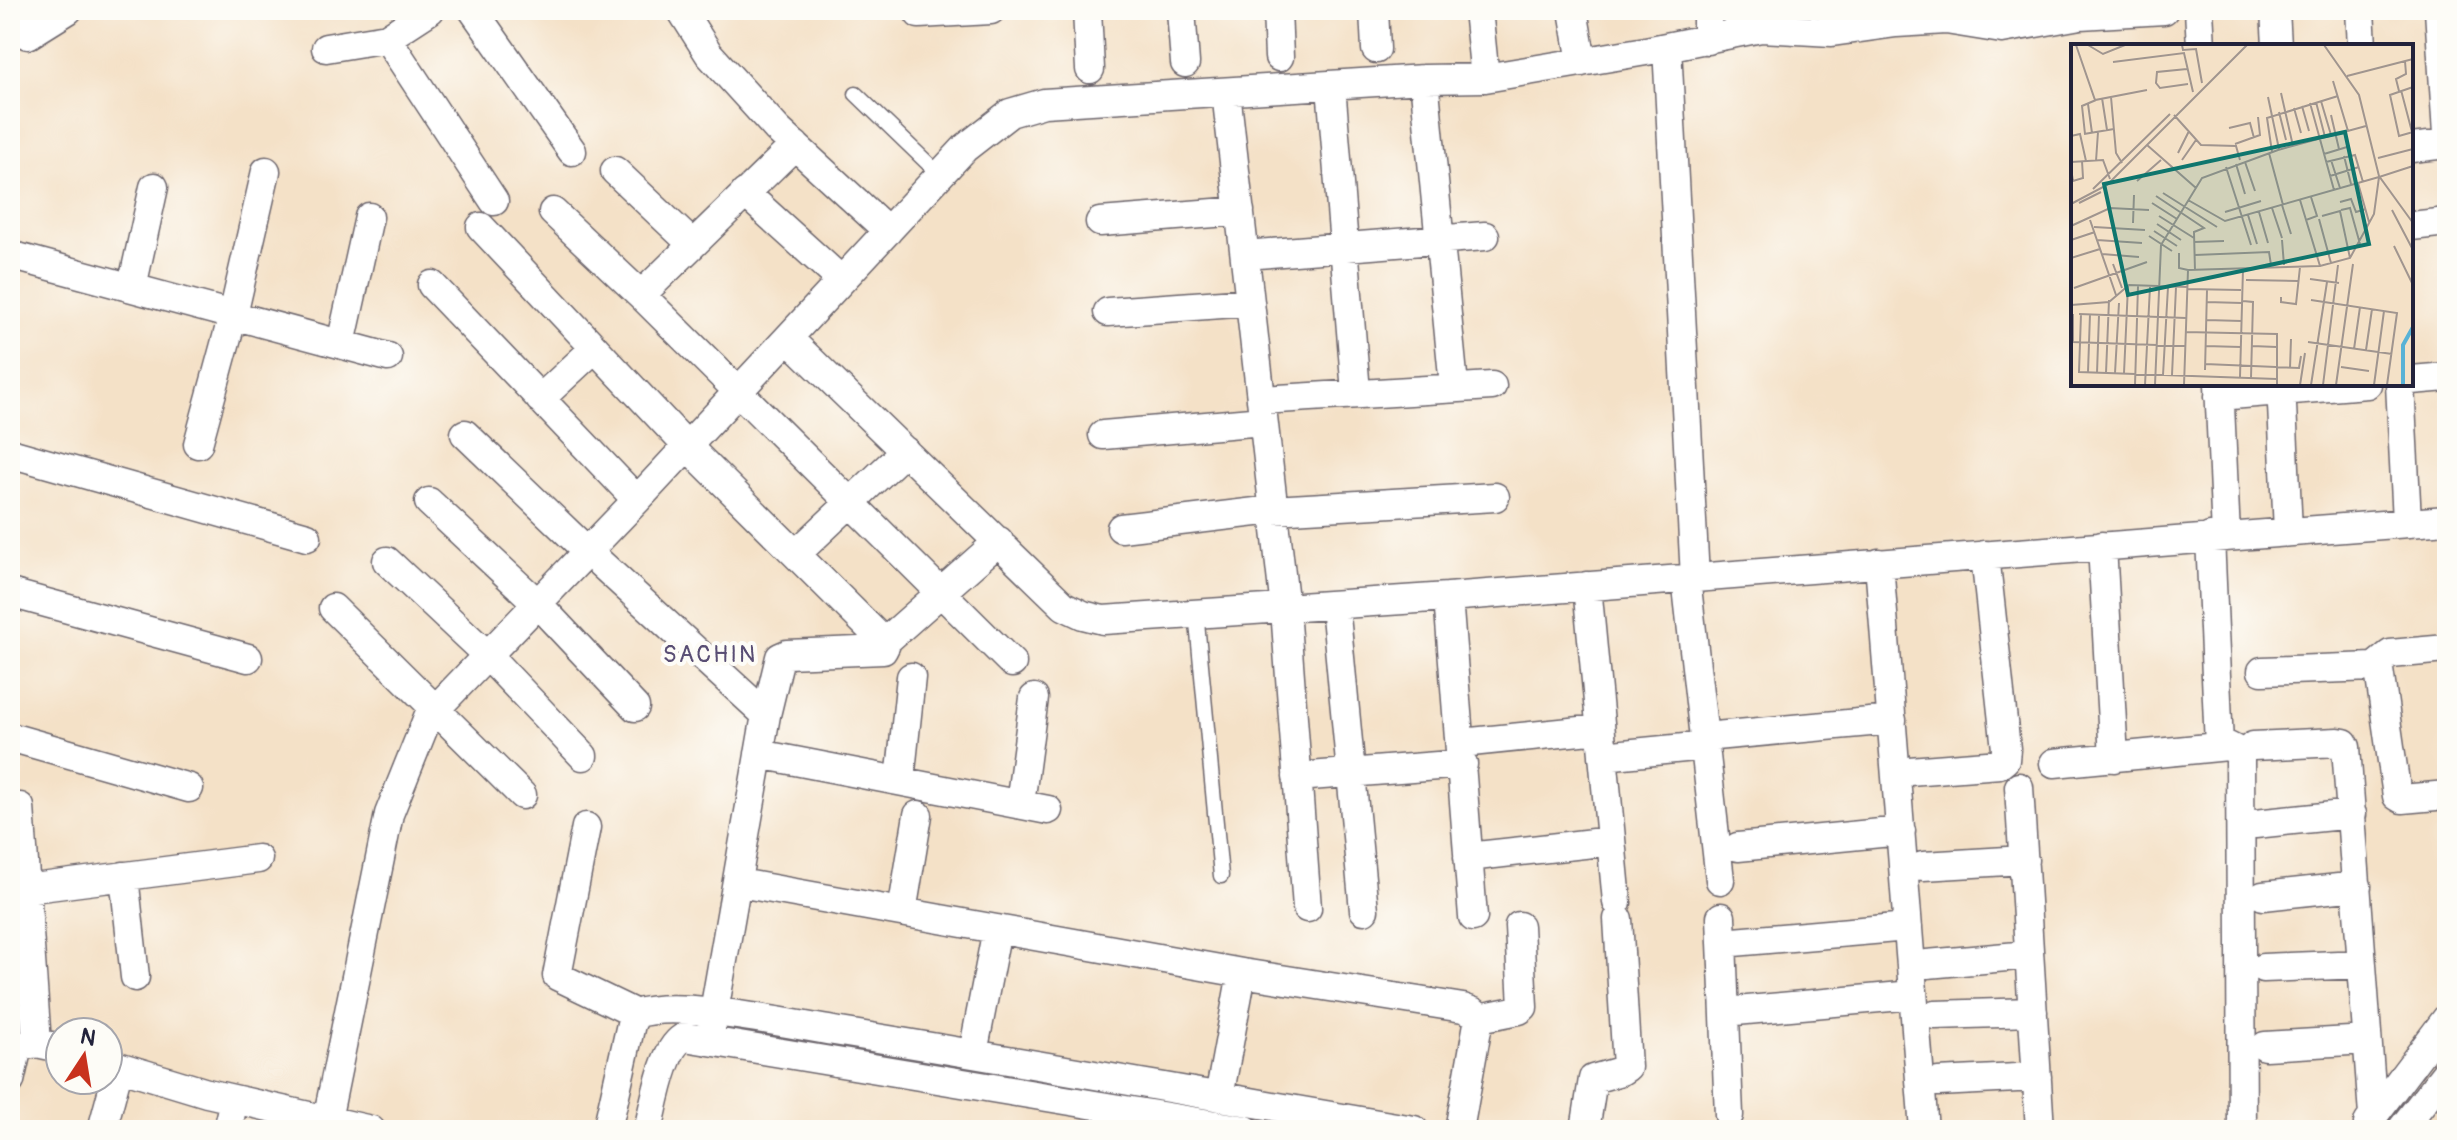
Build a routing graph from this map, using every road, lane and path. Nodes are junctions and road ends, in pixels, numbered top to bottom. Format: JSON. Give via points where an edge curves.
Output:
{"nodes":[{"id":1,"x":43,"y":10,"type":"edge"},
{"id":2,"x":68,"y":10,"type":"edge"},
{"id":3,"x":430,"y":10,"type":"edge"},
{"id":4,"x":473,"y":10,"type":"edge"},
{"id":5,"x":681,"y":10,"type":"edge"},
{"id":6,"x":991,"y":10,"type":"edge"},
{"id":7,"x":1087,"y":10,"type":"edge"},
{"id":8,"x":1181,"y":10,"type":"edge"},
{"id":9,"x":1277,"y":10,"type":"edge"},
{"id":10,"x":1374,"y":10,"type":"edge"},
{"id":11,"x":1478,"y":10,"type":"edge"},
{"id":12,"x":1573,"y":10,"type":"edge"},
{"id":13,"x":1707,"y":10,"type":"edge"},
{"id":14,"x":2164,"y":10,"type":"edge"},
{"id":15,"x":2199,"y":10,"type":"edge"},
{"id":16,"x":2275,"y":10,"type":"edge"},
{"id":17,"x":2360,"y":10,"type":"edge"},
{"id":18,"x":2439,"y":10,"type":"edge"},
{"id":19,"x":919,"y":14,"type":"dead end"},
{"id":20,"x":2060,"y":14,"type":"edge"},
{"id":21,"x":1924,"y":16,"type":"edge"},
{"id":22,"x":1781,"y":20,"type":"edge"},
{"id":23,"x":10,"y":30,"type":"edge"},
{"id":24,"x":387,"y":38,"type":"junction"},
{"id":25,"x":1707,"y":40,"type":"junction"},
{"id":26,"x":2201,"y":44,"type":"edge"},
{"id":27,"x":2277,"y":44,"type":"edge"},
{"id":28,"x":2362,"y":44,"type":"edge"},
{"id":29,"x":10,"y":46,"type":"edge"},
{"id":30,"x":1667,"y":47,"type":"junction"},
{"id":31,"x":326,"y":48,"type":"dead end"},
{"id":32,"x":1376,"y":49,"type":"dead end"},
{"id":33,"x":1279,"y":57,"type":"dead end"},
{"id":34,"x":1582,"y":62,"type":"junction"},
{"id":35,"x":1185,"y":63,"type":"dead end"},
{"id":36,"x":1090,"y":69,"type":"dead end"},
{"id":37,"x":1485,"y":78,"type":"junction"},
{"id":38,"x":1424,"y":79,"type":"junction"},
{"id":39,"x":1331,"y":86,"type":"junction"},
{"id":40,"x":1226,"y":92,"type":"junction"},
{"id":41,"x":856,"y":94,"type":"dead end"},
{"id":42,"x":2447,"y":134,"type":"edge"},
{"id":43,"x":2447,"y":144,"type":"edge"},
{"id":44,"x":795,"y":145,"type":"junction"},
{"id":45,"x":2413,"y":148,"type":"edge"},
{"id":46,"x":572,"y":151,"type":"dead end"},
{"id":47,"x":266,"y":171,"type":"dead end"},
{"id":48,"x":615,"y":171,"type":"dead end"},
{"id":49,"x":940,"y":175,"type":"junction"},
{"id":50,"x":154,"y":187,"type":"dead end"},
{"id":51,"x":745,"y":193,"type":"junction"},
{"id":52,"x":494,"y":201,"type":"dead end"},
{"id":53,"x":1240,"y":211,"type":"junction"},
{"id":54,"x":553,"y":212,"type":"dead end"},
{"id":55,"x":369,"y":217,"type":"dead end"},
{"id":56,"x":1100,"y":222,"type":"dead end"},
{"id":57,"x":2447,"y":222,"type":"edge"},
{"id":58,"x":2413,"y":226,"type":"edge"},
{"id":59,"x":481,"y":227,"type":"dead end"},
{"id":60,"x":888,"y":231,"type":"junction"},
{"id":61,"x":1485,"y":236,"type":"dead end"},
{"id":62,"x":1438,"y":239,"type":"junction"},
{"id":63,"x":692,"y":244,"type":"junction"},
{"id":64,"x":1343,"y":248,"type":"junction"},
{"id":65,"x":10,"y":255,"type":"edge"},
{"id":66,"x":1245,"y":255,"type":"junction"},
{"id":67,"x":841,"y":280,"type":"junction"},
{"id":68,"x":432,"y":285,"type":"dead end"},
{"id":69,"x":132,"y":287,"type":"junction"},
{"id":70,"x":641,"y":295,"type":"junction"},
{"id":71,"x":1250,"y":302,"type":"junction"},
{"id":72,"x":1108,"y":312,"type":"dead end"},
{"id":73,"x":233,"y":315,"type":"junction"},
{"id":74,"x":788,"y":338,"type":"junction"},
{"id":75,"x":341,"y":344,"type":"junction"},
{"id":76,"x":595,"y":348,"type":"junction"},
{"id":77,"x":388,"y":357,"type":"dead end"},
{"id":78,"x":2447,"y":377,"type":"edge"},
{"id":79,"x":2413,"y":380,"type":"edge"},
{"id":80,"x":1454,"y":386,"type":"junction"},
{"id":81,"x":1492,"y":386,"type":"dead end"},
{"id":82,"x":2310,"y":386,"type":"edge"},
{"id":83,"x":2400,"y":386,"type":"edge"},
{"id":84,"x":2281,"y":387,"type":"edge"},
{"id":85,"x":2219,"y":390,"type":"edge"},
{"id":86,"x":737,"y":392,"type":"junction"},
{"id":87,"x":1356,"y":392,"type":"junction"},
{"id":88,"x":540,"y":399,"type":"junction"},
{"id":89,"x":1262,"y":410,"type":"junction"},
{"id":90,"x":465,"y":434,"type":"dead end"},
{"id":91,"x":1103,"y":435,"type":"dead end"},
{"id":92,"x":198,"y":444,"type":"dead end"},
{"id":93,"x":687,"y":446,"type":"junction"},
{"id":94,"x":905,"y":451,"type":"junction"},
{"id":95,"x":10,"y":453,"type":"edge"},
{"id":96,"x":1495,"y":497,"type":"dead end"},
{"id":97,"x":637,"y":500,"type":"junction"},
{"id":98,"x":429,"y":502,"type":"dead end"},
{"id":99,"x":848,"y":502,"type":"junction"},
{"id":100,"x":1273,"y":510,"type":"junction"},
{"id":101,"x":2447,"y":520,"type":"edge"},
{"id":102,"x":2407,"y":521,"type":"junction"},
{"id":103,"x":1121,"y":528,"type":"dead end"},
{"id":104,"x":2288,"y":531,"type":"junction"},
{"id":105,"x":2218,"y":536,"type":"junction"},
{"id":106,"x":307,"y":537,"type":"dead end"},
{"id":107,"x":999,"y":541,"type":"junction"},
{"id":108,"x":2102,"y":546,"type":"junction"},
{"id":109,"x":587,"y":551,"type":"junction"},
{"id":110,"x":796,"y":554,"type":"junction"},
{"id":111,"x":1985,"y":555,"type":"junction"},
{"id":112,"x":387,"y":561,"type":"dead end"},
{"id":113,"x":1879,"y":563,"type":"junction"},
{"id":114,"x":1691,"y":578,"type":"junction"},
{"id":115,"x":1587,"y":586,"type":"junction"},
{"id":116,"x":940,"y":592,"type":"junction"},
{"id":117,"x":10,"y":593,"type":"edge"},
{"id":118,"x":1448,"y":597,"type":"junction"},
{"id":119,"x":537,"y":603,"type":"junction"},
{"id":120,"x":1335,"y":605,"type":"junction"},
{"id":121,"x":333,"y":608,"type":"dead end"},
{"id":122,"x":1285,"y":609,"type":"junction"},
{"id":123,"x":1196,"y":612,"type":"junction"},
{"id":124,"x":885,"y":642,"type":"junction"},
{"id":125,"x":2447,"y":649,"type":"edge"},
{"id":126,"x":487,"y":655,"type":"junction"},
{"id":127,"x":248,"y":658,"type":"dead end"},
{"id":128,"x":1012,"y":663,"type":"dead end"},
{"id":129,"x":2374,"y":667,"type":"junction"},
{"id":130,"x":2262,"y":671,"type":"dead end"},
{"id":131,"x":911,"y":677,"type":"dead end"},
{"id":132,"x":1034,"y":698,"type":"dead end"},
{"id":133,"x":635,"y":707,"type":"dead end"},
{"id":134,"x":435,"y":708,"type":"junction"},
{"id":135,"x":766,"y":715,"type":"junction"},
{"id":136,"x":1892,"y":720,"type":"junction"},
{"id":137,"x":10,"y":737,"type":"edge"},
{"id":138,"x":1602,"y":742,"type":"junction"},
{"id":139,"x":1705,"y":742,"type":"junction"},
{"id":140,"x":2219,"y":746,"type":"junction"},
{"id":141,"x":2253,"y":746,"type":"dead end"},
{"id":142,"x":759,"y":754,"type":"junction"},
{"id":143,"x":1462,"y":754,"type":"junction"},
{"id":144,"x":583,"y":756,"type":"dead end"},
{"id":145,"x":2114,"y":758,"type":"junction"},
{"id":146,"x":2054,"y":763,"type":"dead end"},
{"id":147,"x":1896,"y":772,"type":"junction"},
{"id":148,"x":1350,"y":773,"type":"junction"},
{"id":149,"x":1297,"y":777,"type":"junction"},
{"id":150,"x":900,"y":781,"type":"junction"},
{"id":151,"x":2019,"y":787,"type":"dead end"},
{"id":152,"x":189,"y":788,"type":"dead end"},
{"id":153,"x":522,"y":795,"type":"dead end"},
{"id":154,"x":2447,"y":795,"type":"edge"},
{"id":155,"x":20,"y":807,"type":"dead end"},
{"id":156,"x":2352,"y":814,"type":"junction"},
{"id":157,"x":918,"y":815,"type":"dead end"},
{"id":158,"x":2255,"y":824,"type":"dead end"},
{"id":159,"x":586,"y":827,"type":"dead end"},
{"id":160,"x":1901,"y":831,"type":"junction"},
{"id":161,"x":1611,"y":841,"type":"junction"},
{"id":162,"x":1738,"y":847,"type":"dead end"},
{"id":163,"x":1468,"y":857,"type":"junction"},
{"id":164,"x":258,"y":859,"type":"dead end"},
{"id":165,"x":2024,"y":860,"type":"junction"},
{"id":166,"x":1923,"y":866,"type":"dead end"},
{"id":167,"x":124,"y":876,"type":"junction"},
{"id":168,"x":1221,"y":876,"type":"dead end"},
{"id":169,"x":1720,"y":880,"type":"dead end"},
{"id":170,"x":739,"y":883,"type":"junction"},
{"id":171,"x":2357,"y":886,"type":"junction"},
{"id":172,"x":18,"y":890,"type":"edge"},
{"id":173,"x":2263,"y":896,"type":"dead end"},
{"id":174,"x":1307,"y":908,"type":"dead end"},
{"id":175,"x":1364,"y":910,"type":"dead end"},
{"id":176,"x":902,"y":912,"type":"junction"},
{"id":177,"x":1473,"y":917,"type":"dead end"},
{"id":178,"x":1519,"y":926,"type":"dead end"},
{"id":179,"x":1908,"y":927,"type":"junction"},
{"id":180,"x":997,"y":929,"type":"junction"},
{"id":181,"x":2029,"y":955,"type":"junction"},
{"id":182,"x":1927,"y":964,"type":"dead end"},
{"id":183,"x":2362,"y":964,"type":"junction"},
{"id":184,"x":2263,"y":968,"type":"dead end"},
{"id":185,"x":1242,"y":973,"type":"junction"},
{"id":186,"x":135,"y":977,"type":"dead end"},
{"id":187,"x":1913,"y":995,"type":"junction"},
{"id":188,"x":1725,"y":1012,"type":"junction"},
{"id":189,"x":2033,"y":1012,"type":"junction"},
{"id":190,"x":636,"y":1014,"type":"junction"},
{"id":191,"x":1935,"y":1015,"type":"dead end"},
{"id":192,"x":1479,"y":1018,"type":"junction"},
{"id":193,"x":2447,"y":1018,"type":"edge"},
{"id":194,"x":712,"y":1026,"type":"junction"},
{"id":195,"x":2367,"y":1040,"type":"junction"},
{"id":196,"x":31,"y":1046,"type":"edge"},
{"id":197,"x":2265,"y":1046,"type":"dead end"},
{"id":198,"x":973,"y":1053,"type":"junction"},
{"id":199,"x":124,"y":1068,"type":"edge"},
{"id":200,"x":2447,"y":1071,"type":"edge"},
{"id":201,"x":2037,"y":1077,"type":"junction"},
{"id":202,"x":10,"y":1081,"type":"edge"},
{"id":203,"x":1938,"y":1082,"type":"dead end"},
{"id":204,"x":108,"y":1096,"type":"edge"},
{"id":205,"x":1219,"y":1097,"type":"junction"},
{"id":206,"x":234,"y":1100,"type":"junction"},
{"id":207,"x":1729,"y":1115,"type":"dead end"},
{"id":208,"x":2368,"y":1123,"type":"edge"},
{"id":209,"x":1176,"y":1124,"type":"edge"},
{"id":210,"x":326,"y":1126,"type":"edge"},
{"id":211,"x":102,"y":1130,"type":"edge"},
{"id":212,"x":227,"y":1130,"type":"edge"},
{"id":213,"x":371,"y":1130,"type":"edge"},
{"id":214,"x":607,"y":1130,"type":"edge"},
{"id":215,"x":648,"y":1130,"type":"edge"},
{"id":216,"x":1246,"y":1130,"type":"edge"},
{"id":217,"x":1414,"y":1130,"type":"edge"},
{"id":218,"x":1459,"y":1130,"type":"edge"},
{"id":219,"x":1585,"y":1130,"type":"edge"},
{"id":220,"x":1924,"y":1130,"type":"edge"},
{"id":221,"x":2040,"y":1130,"type":"edge"},
{"id":222,"x":2242,"y":1130,"type":"edge"},
{"id":223,"x":2401,"y":1130,"type":"edge"}],
"edges":[{"from":1,"to":23,"type":"main road"},
{"from":2,"to":29,"type":"street"},
{"from":3,"to":24,"type":"street"},
{"from":4,"to":46,"type":"street"},
{"from":5,"to":44,"type":"street","via":[[709,54]]},
{"from":6,"to":19,"type":"street"},
{"from":7,"to":36,"type":"street"},
{"from":8,"to":35,"type":"street"},
{"from":9,"to":33,"type":"street"},
{"from":10,"to":32,"type":"street"},
{"from":11,"to":37,"type":"street"},
{"from":12,"to":34,"type":"street"},
{"from":13,"to":25,"type":"street"},
{"from":14,"to":20,"type":"street"},
{"from":15,"to":26,"type":"street"},
{"from":16,"to":27,"type":"street"},
{"from":17,"to":28,"type":"street"},
{"from":18,"to":42,"type":"street"},
{"from":20,"to":21,"type":"street","via":[[2002,29]]},
{"from":21,"to":22,"type":"street","via":[[1832,32]]},
{"from":22,"to":25,"type":"street"},
{"from":24,"to":31,"type":"street"},
{"from":24,"to":52,"type":"street"},
{"from":25,"to":30,"type":"street"},
{"from":30,"to":34,"type":"street"},
{"from":30,"to":114,"type":"street"},
{"from":34,"to":37,"type":"street"},
{"from":37,"to":38,"type":"street"},
{"from":38,"to":39,"type":"street"},
{"from":38,"to":62,"type":"street"},
{"from":39,"to":40,"type":"street"},
{"from":39,"to":64,"type":"street"},
{"from":40,"to":49,"type":"street","via":[[1044,103],[1010,113]]},
{"from":40,"to":53,"type":"street"},
{"from":41,"to":49,"type":"lane"},
{"from":43,"to":45,"type":"street"},
{"from":44,"to":51,"type":"street"},
{"from":44,"to":60,"type":"street"},
{"from":47,"to":73,"type":"street"},
{"from":48,"to":63,"type":"street"},
{"from":49,"to":60,"type":"street"},
{"from":50,"to":69,"type":"street"},
{"from":51,"to":63,"type":"street"},
{"from":51,"to":67,"type":"street"},
{"from":53,"to":56,"type":"street"},
{"from":53,"to":66,"type":"street"},
{"from":54,"to":70,"type":"street"},
{"from":55,"to":75,"type":"street"},
{"from":57,"to":58,"type":"street"},
{"from":59,"to":76,"type":"street"},
{"from":60,"to":67,"type":"street"},
{"from":61,"to":62,"type":"street"},
{"from":62,"to":64,"type":"street"},
{"from":62,"to":80,"type":"street"},
{"from":63,"to":70,"type":"street"},
{"from":64,"to":66,"type":"street"},
{"from":64,"to":87,"type":"street"},
{"from":65,"to":69,"type":"street"},
{"from":66,"to":71,"type":"street"},
{"from":67,"to":74,"type":"street"},
{"from":68,"to":88,"type":"street"},
{"from":69,"to":73,"type":"street"},
{"from":70,"to":86,"type":"street"},
{"from":71,"to":72,"type":"street"},
{"from":71,"to":89,"type":"street"},
{"from":73,"to":75,"type":"street"},
{"from":73,"to":92,"type":"street"},
{"from":74,"to":86,"type":"street"},
{"from":74,"to":94,"type":"street"},
{"from":75,"to":77,"type":"street"},
{"from":76,"to":88,"type":"street"},
{"from":76,"to":93,"type":"street"},
{"from":78,"to":79,"type":"street"},
{"from":80,"to":81,"type":"street"},
{"from":80,"to":87,"type":"street"},
{"from":82,"to":84,"type":"street"},
{"from":83,"to":102,"type":"street"},
{"from":84,"to":85,"type":"street"},
{"from":84,"to":104,"type":"street"},
{"from":85,"to":105,"type":"street"},
{"from":86,"to":93,"type":"street"},
{"from":86,"to":99,"type":"street"},
{"from":87,"to":89,"type":"street"},
{"from":88,"to":97,"type":"street"},
{"from":89,"to":91,"type":"street"},
{"from":89,"to":100,"type":"street"},
{"from":90,"to":109,"type":"street"},
{"from":93,"to":97,"type":"street"},
{"from":93,"to":110,"type":"street"},
{"from":94,"to":99,"type":"street"},
{"from":94,"to":107,"type":"street"},
{"from":95,"to":106,"type":"street"},
{"from":96,"to":100,"type":"street"},
{"from":97,"to":109,"type":"street"},
{"from":98,"to":119,"type":"street"},
{"from":99,"to":110,"type":"street"},
{"from":99,"to":116,"type":"street"},
{"from":100,"to":103,"type":"street"},
{"from":100,"to":122,"type":"street"},
{"from":101,"to":102,"type":"street"},
{"from":102,"to":104,"type":"street"},
{"from":104,"to":105,"type":"street"},
{"from":105,"to":108,"type":"street"},
{"from":105,"to":140,"type":"street"},
{"from":107,"to":116,"type":"street"},
{"from":107,"to":123,"type":"street","via":[[1064,606],[1083,615],[1103,620]]},
{"from":108,"to":111,"type":"street"},
{"from":108,"to":145,"type":"street"},
{"from":109,"to":119,"type":"street"},
{"from":109,"to":135,"type":"street"},
{"from":110,"to":124,"type":"street"},
{"from":111,"to":113,"type":"street"},
{"from":111,"to":147,"type":"street","via":[[2005,760]]},
{"from":112,"to":126,"type":"street"},
{"from":113,"to":114,"type":"street"},
{"from":113,"to":136,"type":"street"},
{"from":114,"to":115,"type":"street"},
{"from":114,"to":139,"type":"street"},
{"from":115,"to":118,"type":"street"},
{"from":115,"to":138,"type":"street"},
{"from":116,"to":124,"type":"street"},
{"from":116,"to":128,"type":"street"},
{"from":117,"to":127,"type":"street"},
{"from":118,"to":120,"type":"street"},
{"from":118,"to":143,"type":"street"},
{"from":119,"to":126,"type":"street"},
{"from":119,"to":133,"type":"street"},
{"from":120,"to":122,"type":"street"},
{"from":120,"to":148,"type":"street"},
{"from":121,"to":134,"type":"street"},
{"from":122,"to":123,"type":"street"},
{"from":122,"to":149,"type":"street"},
{"from":123,"to":168,"type":"lane"},
{"from":124,"to":135,"type":"street","via":[[883,650],[780,657]]},
{"from":125,"to":129,"type":"street","via":[[2390,654]]},
{"from":126,"to":134,"type":"street"},
{"from":126,"to":144,"type":"street"},
{"from":129,"to":130,"type":"street"},
{"from":129,"to":154,"type":"street","via":[[2381,677],[2397,796]]},
{"from":131,"to":150,"type":"street"},
{"from":132,"to":150,"type":"street","via":[[1034,807]]},
{"from":134,"to":153,"type":"street"},
{"from":134,"to":210,"type":"street","via":[[389,814]]},
{"from":135,"to":142,"type":"street"},
{"from":136,"to":139,"type":"street"},
{"from":136,"to":147,"type":"street"},
{"from":137,"to":152,"type":"street"},
{"from":138,"to":139,"type":"street"},
{"from":138,"to":143,"type":"street"},
{"from":138,"to":161,"type":"street"},
{"from":139,"to":169,"type":"street"},
{"from":140,"to":145,"type":"street"},
{"from":140,"to":222,"type":"street","via":[[2236,750],[2240,758]]},
{"from":141,"to":156,"type":"street","via":[[2344,743]]},
{"from":142,"to":150,"type":"street"},
{"from":142,"to":170,"type":"street"},
{"from":143,"to":148,"type":"street"},
{"from":143,"to":163,"type":"street"},
{"from":145,"to":146,"type":"street"},
{"from":147,"to":160,"type":"street"},
{"from":148,"to":149,"type":"street"},
{"from":148,"to":175,"type":"street"},
{"from":149,"to":174,"type":"street"},
{"from":151,"to":165,"type":"street"},
{"from":155,"to":172,"type":"street"},
{"from":156,"to":158,"type":"street"},
{"from":156,"to":171,"type":"street"},
{"from":157,"to":176,"type":"street"},
{"from":159,"to":190,"type":"street","via":[[557,976]]},
{"from":160,"to":162,"type":"street"},
{"from":160,"to":179,"type":"street"},
{"from":161,"to":163,"type":"street"},
{"from":161,"to":219,"type":"street","via":[[1628,1061],[1621,1071],[1593,1079]]},
{"from":163,"to":177,"type":"street"},
{"from":164,"to":167,"type":"street"},
{"from":165,"to":166,"type":"street"},
{"from":165,"to":181,"type":"street"},
{"from":167,"to":172,"type":"street"},
{"from":167,"to":186,"type":"street"},
{"from":170,"to":176,"type":"street"},
{"from":170,"to":194,"type":"street"},
{"from":171,"to":173,"type":"street"},
{"from":171,"to":183,"type":"street"},
{"from":172,"to":196,"type":"street"},
{"from":176,"to":180,"type":"street"},
{"from":178,"to":192,"type":"street","via":[[1523,1007]]},
{"from":179,"to":187,"type":"street"},
{"from":179,"to":188,"type":"street","via":[[1722,930]]},
{"from":180,"to":185,"type":"street"},
{"from":180,"to":198,"type":"street"},
{"from":181,"to":182,"type":"street"},
{"from":181,"to":189,"type":"street"},
{"from":183,"to":184,"type":"street"},
{"from":183,"to":195,"type":"street"},
{"from":185,"to":192,"type":"street","via":[[1463,1008]]},
{"from":185,"to":205,"type":"street"},
{"from":187,"to":188,"type":"street"},
{"from":187,"to":220,"type":"street"},
{"from":188,"to":207,"type":"street"},
{"from":189,"to":191,"type":"street"},
{"from":189,"to":201,"type":"street"},
{"from":190,"to":194,"type":"street","via":[[649,1010]]},
{"from":190,"to":214,"type":"street"},
{"from":192,"to":218,"type":"street"},
{"from":193,"to":208,"type":"street"},
{"from":194,"to":198,"type":"street"},
{"from":194,"to":209,"type":"street"},
{"from":194,"to":215,"type":"street","via":[[676,1040]]},
{"from":195,"to":197,"type":"street"},
{"from":195,"to":208,"type":"street"},
{"from":196,"to":202,"type":"street"},
{"from":198,"to":205,"type":"street"},
{"from":199,"to":206,"type":"street"},
{"from":200,"to":223,"type":"street"},
{"from":201,"to":203,"type":"street"},
{"from":201,"to":221,"type":"street"},
{"from":204,"to":211,"type":"street"},
{"from":205,"to":217,"type":"street"},
{"from":206,"to":210,"type":"street"},
{"from":206,"to":212,"type":"street"},
{"from":209,"to":216,"type":"street"},
{"from":210,"to":213,"type":"street"}]}
